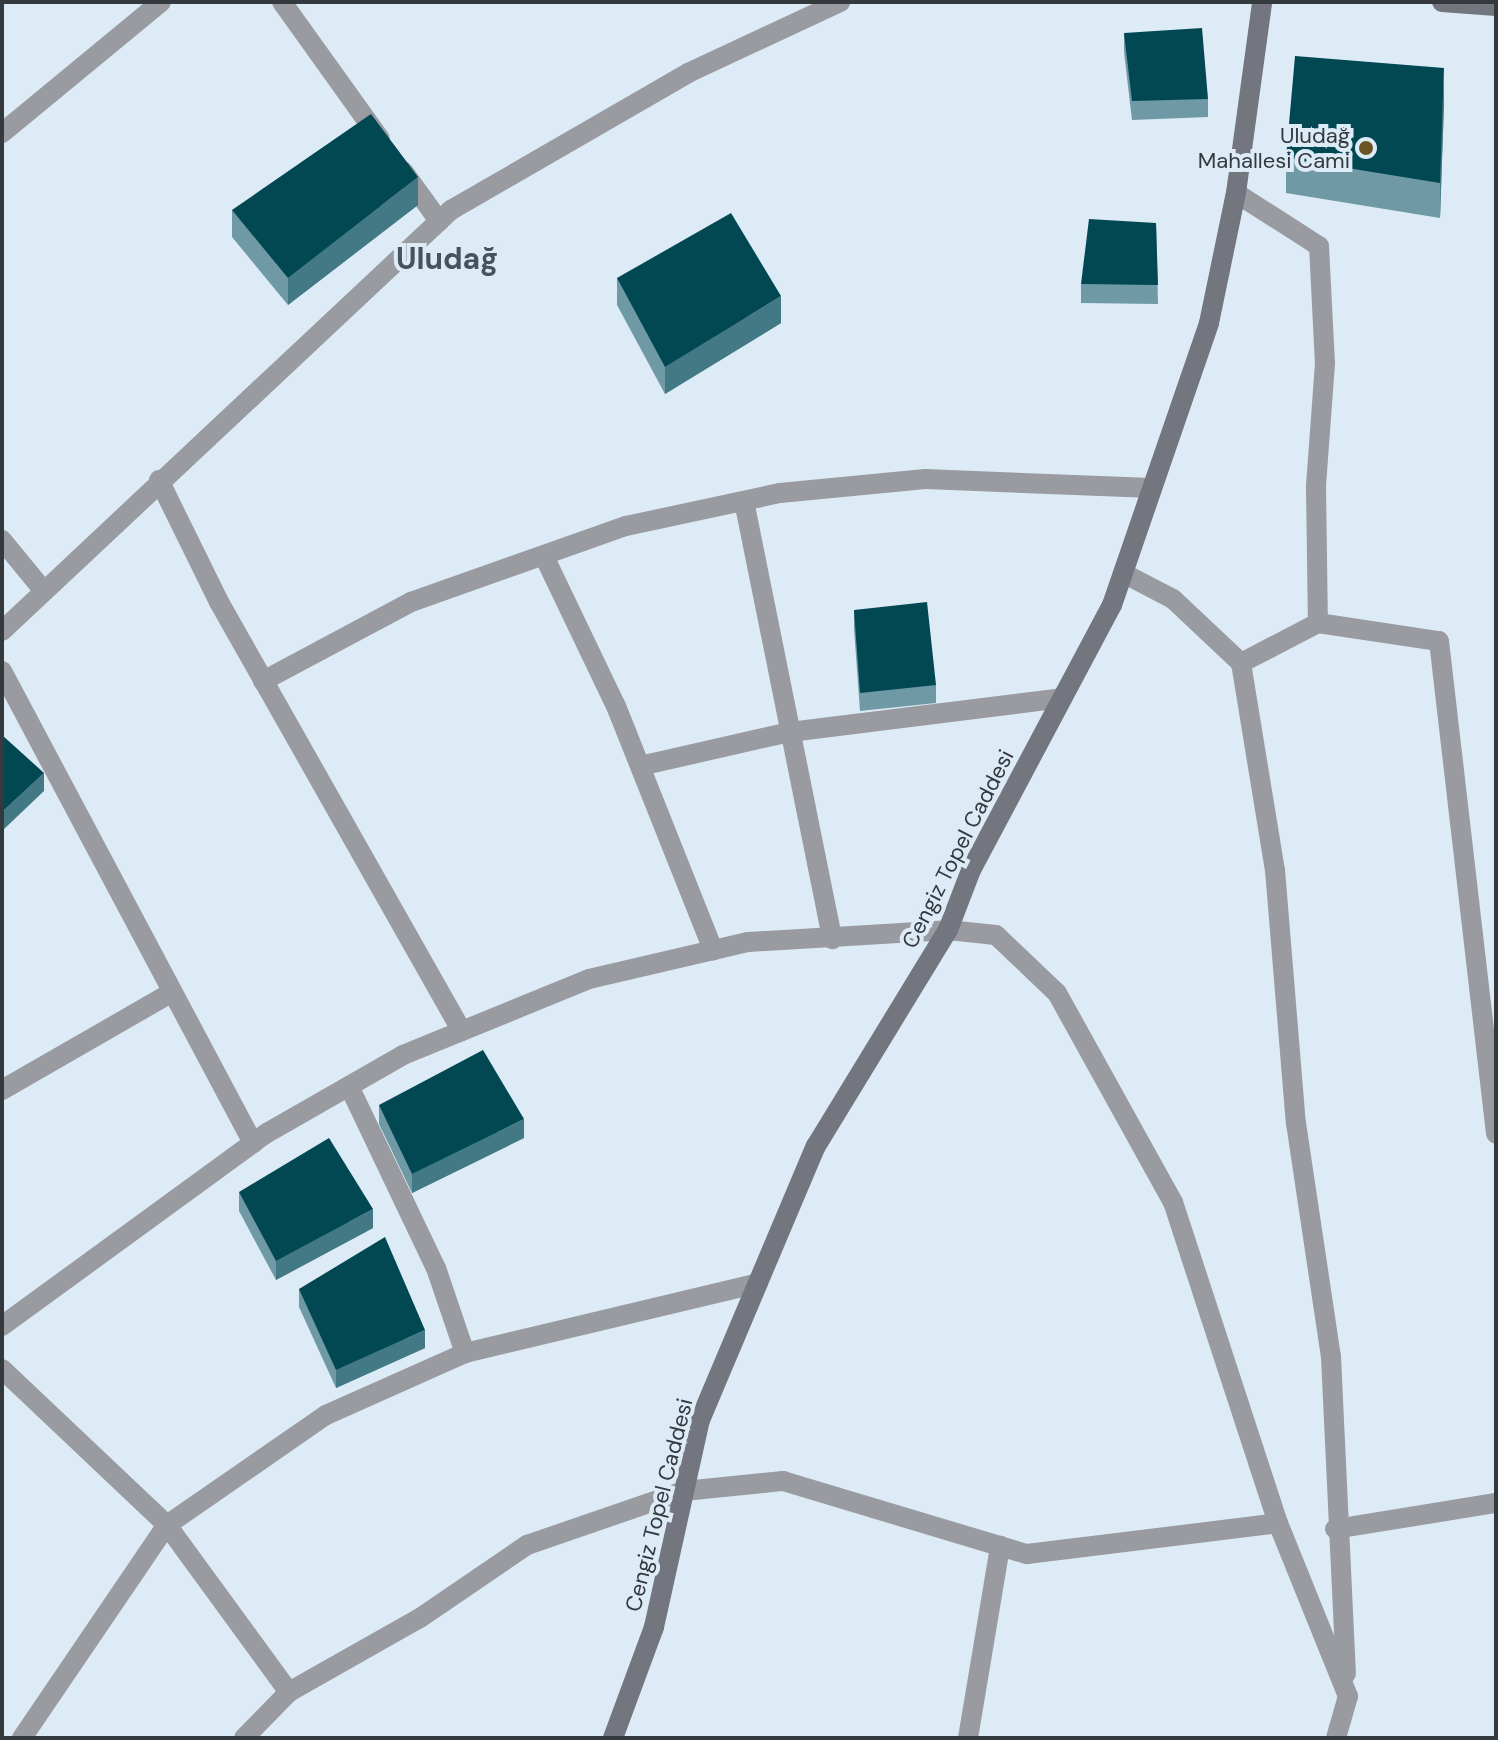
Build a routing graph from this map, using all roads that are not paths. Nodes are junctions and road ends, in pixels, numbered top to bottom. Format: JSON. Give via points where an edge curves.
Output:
{"nodes":[{"id":1,"x":161,"y":2,"type":"edge"},
{"id":2,"x":282,"y":2,"type":"edge"},
{"id":3,"x":840,"y":2,"type":"edge"},
{"id":4,"x":1262,"y":2,"type":"edge"},
{"id":5,"x":1442,"y":2,"type":"edge"},
{"id":6,"x":1496,"y":6,"type":"edge"},
{"id":7,"x":2,"y":133,"type":"edge"},
{"id":8,"x":1236,"y":193,"type":"junction"},
{"id":9,"x":439,"y":221,"type":"junction"},
{"id":10,"x":159,"y":480,"type":"junction"},
{"id":11,"x":1152,"y":488,"type":"junction"},
{"id":12,"x":744,"y":501,"type":"junction"},
{"id":13,"x":2,"y":540,"type":"edge"},
{"id":14,"x":544,"y":556,"type":"junction"},
{"id":15,"x":1123,"y":573,"type":"junction"},
{"id":16,"x":43,"y":590,"type":"junction"},
{"id":17,"x":1318,"y":623,"type":"junction"},
{"id":18,"x":2,"y":631,"type":"edge"},
{"id":19,"x":1241,"y":663,"type":"junction"},
{"id":20,"x":2,"y":671,"type":"edge"},
{"id":21,"x":263,"y":681,"type":"junction"},
{"id":22,"x":1062,"y":698,"type":"junction"},
{"id":23,"x":790,"y":732,"type":"junction"},
{"id":24,"x":640,"y":766,"type":"junction"},
{"id":25,"x":948,"y":930,"type":"junction"},
{"id":26,"x":832,"y":939,"type":"junction"},
{"id":27,"x":713,"y":950,"type":"junction"},
{"id":28,"x":169,"y":994,"type":"junction"},
{"id":29,"x":462,"y":1031,"type":"junction"},
{"id":30,"x":349,"y":1086,"type":"junction"},
{"id":31,"x":2,"y":1090,"type":"edge"},
{"id":32,"x":1496,"y":1134,"type":"edge"},
{"id":33,"x":253,"y":1143,"type":"junction"},
{"id":34,"x":758,"y":1283,"type":"junction"},
{"id":35,"x":2,"y":1326,"type":"edge"},
{"id":36,"x":465,"y":1353,"type":"junction"},
{"id":37,"x":2,"y":1369,"type":"edge"},
{"id":38,"x":684,"y":1491,"type":"junction"},
{"id":39,"x":1496,"y":1503,"type":"edge"},
{"id":40,"x":1278,"y":1523,"type":"junction"},
{"id":41,"x":167,"y":1525,"type":"junction"},
{"id":42,"x":1335,"y":1529,"type":"junction"},
{"id":43,"x":1000,"y":1546,"type":"junction"},
{"id":44,"x":289,"y":1692,"type":"junction"},
{"id":45,"x":1348,"y":1696,"type":"junction"},
{"id":46,"x":22,"y":1738,"type":"edge"},
{"id":47,"x":244,"y":1738,"type":"edge"},
{"id":48,"x":613,"y":1738,"type":"edge"},
{"id":49,"x":968,"y":1738,"type":"edge"},
{"id":50,"x":1336,"y":1738,"type":"edge"}],
"edges":[{"from":1,"to":7,"type":"street"},
{"from":2,"to":9,"type":"street"},
{"from":3,"to":9,"type":"street","via":[[688,73]]},
{"from":4,"to":8,"type":"main road","name":"Cengiz Topel Caddesi"},
{"from":5,"to":6,"type":"main road"},
{"from":8,"to":11,"type":"main road","name":"Cengiz Topel Caddesi","via":[[1209,323]]},
{"from":8,"to":17,"type":"street","via":[[1319,246],[1325,363],[1316,487]]},
{"from":9,"to":10,"type":"street"},
{"from":10,"to":16,"type":"street"},
{"from":10,"to":21,"type":"street"},
{"from":11,"to":12,"type":"street","via":[[925,479]]},
{"from":11,"to":15,"type":"main road","name":"Cengiz Topel Caddesi"},
{"from":12,"to":14,"type":"street","via":[[626,526]]},
{"from":12,"to":23,"type":"street"},
{"from":13,"to":16,"type":"street"},
{"from":14,"to":21,"type":"street","via":[[411,602]]},
{"from":14,"to":24,"type":"street"},
{"from":15,"to":19,"type":"street","via":[[1173,599]]},
{"from":15,"to":22,"type":"main road","name":"Cengiz Topel Caddesi"},
{"from":16,"to":18,"type":"street"},
{"from":17,"to":19,"type":"street"},
{"from":17,"to":32,"type":"street","via":[[1439,641]]},
{"from":19,"to":42,"type":"street","via":[[1275,870],[1296,1123],[1331,1357]]},
{"from":20,"to":28,"type":"street"},
{"from":21,"to":29,"type":"street"},
{"from":22,"to":23,"type":"street"},
{"from":22,"to":25,"type":"main road","name":"Cengiz Topel Caddesi","via":[[971,870]]},
{"from":23,"to":24,"type":"street"},
{"from":23,"to":26,"type":"street"},
{"from":24,"to":27,"type":"street"},
{"from":25,"to":26,"type":"street"},
{"from":25,"to":34,"type":"main road","name":"Cengiz Topel Caddesi","via":[[816,1146]]},
{"from":25,"to":40,"type":"street","via":[[996,935],[1057,993],[1111,1080],[1173,1202]]},
{"from":26,"to":27,"type":"street"},
{"from":27,"to":29,"type":"street","via":[[589,979]]},
{"from":28,"to":31,"type":"street"},
{"from":28,"to":33,"type":"street"},
{"from":29,"to":30,"type":"street"},
{"from":30,"to":33,"type":"street"},
{"from":30,"to":36,"type":"street","via":[[436,1268]]},
{"from":33,"to":35,"type":"street"},
{"from":34,"to":36,"type":"street"},
{"from":34,"to":38,"type":"main road","name":"Cengiz Topel Caddesi","via":[[700,1420]]},
{"from":36,"to":41,"type":"street","via":[[326,1415]]},
{"from":37,"to":41,"type":"street"},
{"from":38,"to":43,"type":"street","via":[[783,1481]]},
{"from":38,"to":44,"type":"street","via":[[527,1545]]},
{"from":38,"to":48,"type":"main road","name":"Cengiz Topel Caddesi","via":[[654,1627]]},
{"from":39,"to":42,"type":"street"},
{"from":40,"to":43,"type":"street","via":[[1130,1547],[1027,1554]]},
{"from":40,"to":45,"type":"street"},
{"from":41,"to":44,"type":"street"},
{"from":41,"to":46,"type":"street"},
{"from":42,"to":45,"type":"street"},
{"from":43,"to":49,"type":"street"},
{"from":44,"to":47,"type":"street"},
{"from":45,"to":50,"type":"street"}]}
